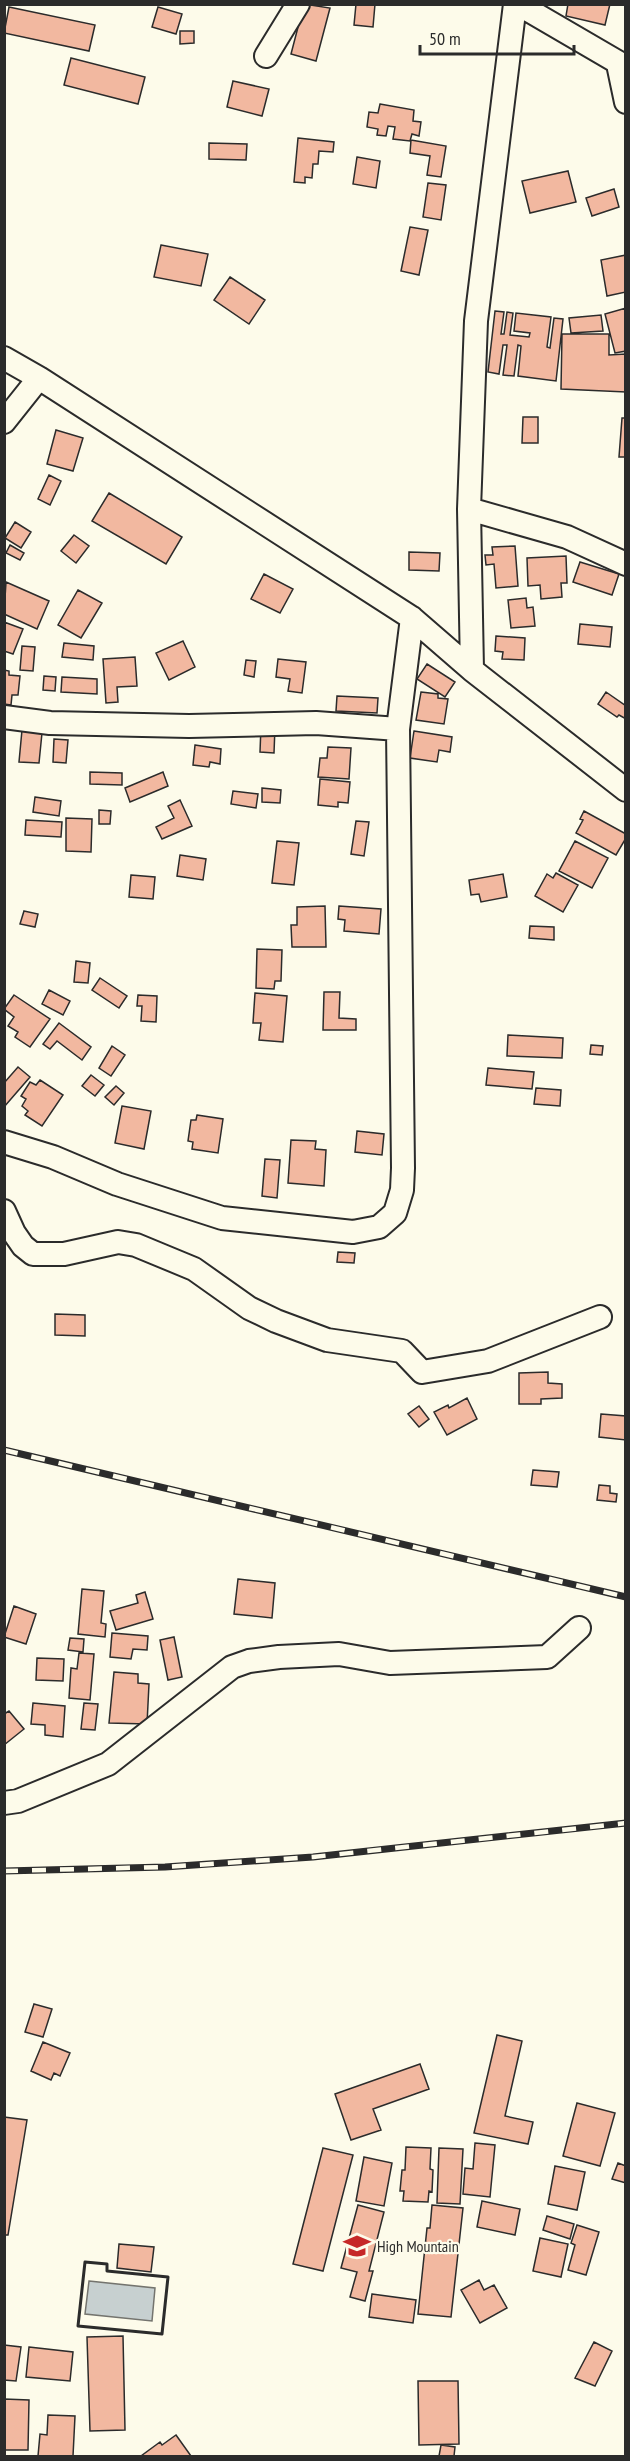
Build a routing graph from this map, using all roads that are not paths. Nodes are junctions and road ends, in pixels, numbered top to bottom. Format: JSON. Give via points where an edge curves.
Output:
{"nodes":[{"id":1,"x":298,"y":4,"type":"edge"},
{"id":2,"x":516,"y":4,"type":"edge"},
{"id":3,"x":266,"y":56,"type":"dead end"},
{"id":4,"x":622,"y":66,"type":"edge"},
{"id":5,"x":626,"y":102,"type":"edge"},
{"id":6,"x":4,"y":358,"type":"edge"},
{"id":7,"x":39,"y":378,"type":"junction"},
{"id":8,"x":4,"y":422,"type":"edge"},
{"id":9,"x":469,"y":508,"type":"junction"},
{"id":10,"x":626,"y":564,"type":"edge"},
{"id":11,"x":412,"y":618,"type":"junction"},
{"id":12,"x":472,"y":670,"type":"junction"},
{"id":13,"x":4,"y":717,"type":"edge"},
{"id":14,"x":398,"y":729,"type":"junction"},
{"id":15,"x":626,"y":790,"type":"edge"},
{"id":16,"x":4,"y":1142,"type":"edge"},
{"id":17,"x":4,"y":1211,"type":"edge"},
{"id":18,"x":600,"y":1317,"type":"dead end"},
{"id":19,"x":579,"y":1628,"type":"dead end"},
{"id":20,"x":4,"y":1803,"type":"edge"}],
"edges":[{"from":1,"to":3,"type":"street"},
{"from":2,"to":4,"type":"street"},
{"from":2,"to":9,"type":"street","via":[[476,321]]},
{"from":4,"to":5,"type":"street"},
{"from":6,"to":7,"type":"street"},
{"from":7,"to":8,"type":"street"},
{"from":7,"to":11,"type":"street"},
{"from":9,"to":10,"type":"street","via":[[567,537]]},
{"from":9,"to":12,"type":"street"},
{"from":11,"to":12,"type":"street"},
{"from":11,"to":14,"type":"street"},
{"from":12,"to":15,"type":"street"},
{"from":13,"to":14,"type":"street","via":[[50,723],[316,723]]},
{"from":14,"to":16,"type":"street","via":[[403,1168],[395,1213],[379,1227],[353,1232],[222,1218]]},
{"from":17,"to":18,"type":"street","via":[[14,1233],[33,1254],[64,1254],[118,1242],[136,1245],[194,1269],[249,1308],[276,1321],[327,1340],[402,1351],[422,1372],[488,1361]]},
{"from":19,"to":20,"type":"street","via":[[547,1657],[390,1663],[339,1653],[249,1661],[232,1667],[108,1764],[18,1801]]}]}
